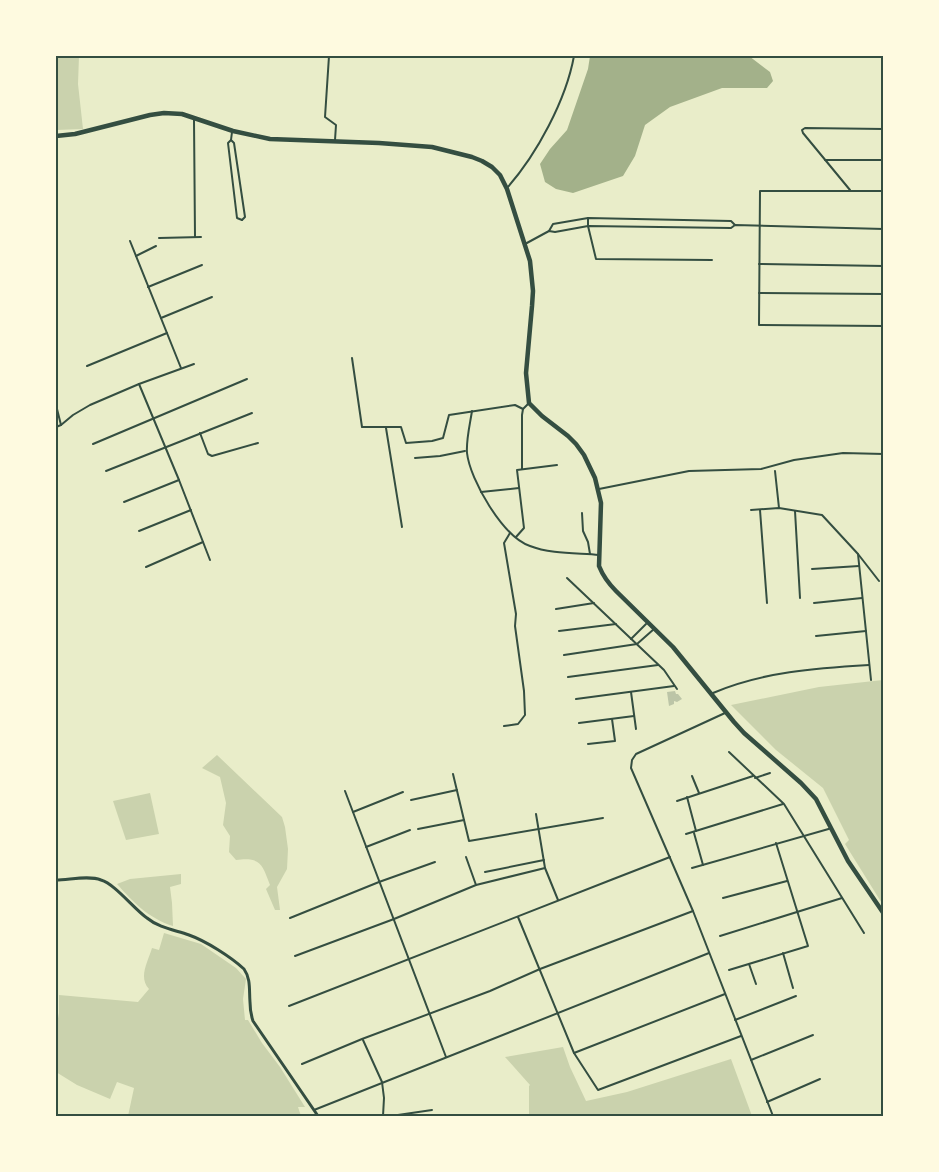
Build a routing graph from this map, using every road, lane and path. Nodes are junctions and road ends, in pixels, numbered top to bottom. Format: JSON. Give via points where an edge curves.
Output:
{"nodes":[{"id":1,"x":328,"y":56,"type":"edge"},
{"id":2,"x":574,"y":56,"type":"edge"},
{"id":3,"x":194,"y":118,"type":"junction"},
{"id":4,"x":884,"y":129,"type":"edge"},
{"id":5,"x":232,"y":131,"type":"junction"},
{"id":6,"x":56,"y":136,"type":"edge"},
{"id":7,"x":231,"y":140,"type":"junction"},
{"id":8,"x":334,"y":142,"type":"junction"},
{"id":9,"x":825,"y":160,"type":"junction"},
{"id":10,"x":884,"y":160,"type":"edge"},
{"id":11,"x":507,"y":189,"type":"junction"},
{"id":12,"x":851,"y":191,"type":"junction"},
{"id":13,"x":884,"y":191,"type":"edge"},
{"id":14,"x":588,"y":218,"type":"junction"},
{"id":15,"x":735,"y":225,"type":"junction"},
{"id":16,"x":588,"y":226,"type":"junction"},
{"id":17,"x":759,"y":226,"type":"junction"},
{"id":18,"x":884,"y":229,"type":"edge"},
{"id":19,"x":549,"y":231,"type":"junction"},
{"id":20,"x":195,"y":237,"type":"junction"},
{"id":21,"x":201,"y":237,"type":"dead end"},
{"id":22,"x":159,"y":238,"type":"dead end"},
{"id":23,"x":130,"y":241,"type":"dead end"},
{"id":24,"x":525,"y":244,"type":"junction"},
{"id":25,"x":156,"y":246,"type":"dead end"},
{"id":26,"x":136,"y":255,"type":"junction"},
{"id":27,"x":712,"y":260,"type":"dead end"},
{"id":28,"x":759,"y":264,"type":"junction"},
{"id":29,"x":202,"y":265,"type":"dead end"},
{"id":30,"x":884,"y":266,"type":"edge"},
{"id":31,"x":148,"y":287,"type":"junction"},
{"id":32,"x":759,"y":293,"type":"junction"},
{"id":33,"x":884,"y":294,"type":"edge"},
{"id":34,"x":212,"y":297,"type":"dead end"},
{"id":35,"x":884,"y":312,"type":"edge"},
{"id":36,"x":161,"y":318,"type":"junction"},
{"id":37,"x":883,"y":326,"type":"edge"},
{"id":38,"x":167,"y":333,"type":"junction"},
{"id":39,"x":352,"y":358,"type":"dead end"},
{"id":40,"x":194,"y":364,"type":"dead end"},
{"id":41,"x":87,"y":366,"type":"dead end"},
{"id":42,"x":181,"y":368,"type":"junction"},
{"id":43,"x":247,"y":379,"type":"dead end"},
{"id":44,"x":139,"y":384,"type":"junction"},
{"id":45,"x":530,"y":403,"type":"junction"},
{"id":46,"x":56,"y":405,"type":"edge"},
{"id":47,"x":523,"y":409,"type":"junction"},
{"id":48,"x":472,"y":411,"type":"junction"},
{"id":49,"x":252,"y":413,"type":"dead end"},
{"id":50,"x":154,"y":418,"type":"junction"},
{"id":51,"x":61,"y":425,"type":"junction"},
{"id":52,"x":56,"y":427,"type":"edge"},
{"id":53,"x":386,"y":428,"type":"junction"},
{"id":54,"x":200,"y":433,"type":"junction"},
{"id":55,"x":258,"y":443,"type":"dead end"},
{"id":56,"x":93,"y":444,"type":"dead end"},
{"id":57,"x":165,"y":446,"type":"junction"},
{"id":58,"x":467,"y":451,"type":"junction"},
{"id":59,"x":884,"y":454,"type":"edge"},
{"id":60,"x":415,"y":458,"type":"dead end"},
{"id":61,"x":557,"y":465,"type":"dead end"},
{"id":62,"x":522,"y":469,"type":"junction"},
{"id":63,"x":106,"y":471,"type":"dead end"},
{"id":64,"x":775,"y":471,"type":"dead end"},
{"id":65,"x":179,"y":480,"type":"junction"},
{"id":66,"x":519,"y":488,"type":"junction"},
{"id":67,"x":598,"y":489,"type":"junction"},
{"id":68,"x":481,"y":492,"type":"junction"},
{"id":69,"x":124,"y":502,"type":"dead end"},
{"id":70,"x":779,"y":508,"type":"junction"},
{"id":71,"x":191,"y":510,"type":"junction"},
{"id":72,"x":751,"y":510,"type":"dead end"},
{"id":73,"x":760,"y":510,"type":"junction"},
{"id":74,"x":795,"y":511,"type":"junction"},
{"id":75,"x":582,"y":513,"type":"dead end"},
{"id":76,"x":402,"y":527,"type":"dead end"},
{"id":77,"x":139,"y":531,"type":"dead end"},
{"id":78,"x":510,"y":533,"type":"junction"},
{"id":79,"x":516,"y":537,"type":"junction"},
{"id":80,"x":203,"y":543,"type":"junction"},
{"id":81,"x":858,"y":554,"type":"junction"},
{"id":82,"x":590,"y":555,"type":"junction"},
{"id":83,"x":599,"y":555,"type":"junction"},
{"id":84,"x":210,"y":560,"type":"dead end"},
{"id":85,"x":859,"y":566,"type":"junction"},
{"id":86,"x":146,"y":567,"type":"dead end"},
{"id":87,"x":812,"y":569,"type":"dead end"},
{"id":88,"x":567,"y":578,"type":"dead end"},
{"id":89,"x":879,"y":581,"type":"dead end"},
{"id":90,"x":800,"y":598,"type":"dead end"},
{"id":91,"x":862,"y":598,"type":"junction"},
{"id":92,"x":594,"y":603,"type":"junction"},
{"id":93,"x":767,"y":603,"type":"dead end"},
{"id":94,"x":814,"y":603,"type":"dead end"},
{"id":95,"x":556,"y":609,"type":"dead end"},
{"id":96,"x":648,"y":622,"type":"junction"},
{"id":97,"x":616,"y":624,"type":"junction"},
{"id":98,"x":655,"y":628,"type":"junction"},
{"id":99,"x":559,"y":631,"type":"dead end"},
{"id":100,"x":866,"y":631,"type":"junction"},
{"id":101,"x":816,"y":636,"type":"dead end"},
{"id":102,"x":631,"y":639,"type":"junction"},
{"id":103,"x":637,"y":645,"type":"junction"},
{"id":104,"x":564,"y":655,"type":"dead end"},
{"id":105,"x":658,"y":665,"type":"junction"},
{"id":106,"x":869,"y":665,"type":"junction"},
{"id":107,"x":568,"y":677,"type":"dead end"},
{"id":108,"x":871,"y":680,"type":"dead end"},
{"id":109,"x":631,"y":692,"type":"junction"},
{"id":110,"x":710,"y":694,"type":"junction"},
{"id":111,"x":576,"y":699,"type":"dead end"},
{"id":112,"x":725,"y":713,"type":"junction"},
{"id":113,"x":634,"y":716,"type":"junction"},
{"id":114,"x":612,"y":719,"type":"junction"},
{"id":115,"x":579,"y":723,"type":"dead end"},
{"id":116,"x":504,"y":726,"type":"dead end"},
{"id":117,"x":636,"y":729,"type":"dead end"},
{"id":118,"x":588,"y":744,"type":"dead end"},
{"id":119,"x":729,"y":752,"type":"dead end"},
{"id":120,"x":770,"y":773,"type":"dead end"},
{"id":121,"x":453,"y":774,"type":"dead end"},
{"id":122,"x":692,"y":776,"type":"dead end"},
{"id":123,"x":754,"y":777,"type":"junction"},
{"id":124,"x":345,"y":790,"type":"dead end"},
{"id":125,"x":457,"y":790,"type":"junction"},
{"id":126,"x":403,"y":792,"type":"dead end"},
{"id":127,"x":699,"y":794,"type":"junction"},
{"id":128,"x":687,"y":797,"type":"junction"},
{"id":129,"x":411,"y":800,"type":"dead end"},
{"id":130,"x":676,"y":801,"type":"dead end"},
{"id":131,"x":784,"y":804,"type":"junction"},
{"id":132,"x":353,"y":812,"type":"junction"},
{"id":133,"x":536,"y":814,"type":"dead end"},
{"id":134,"x":603,"y":818,"type":"dead end"},
{"id":135,"x":464,"y":820,"type":"junction"},
{"id":136,"x":832,"y":828,"type":"junction"},
{"id":137,"x":418,"y":829,"type":"dead end"},
{"id":138,"x":410,"y":830,"type":"dead end"},
{"id":139,"x":539,"y":830,"type":"junction"},
{"id":140,"x":695,"y":832,"type":"junction"},
{"id":141,"x":686,"y":834,"type":"dead end"},
{"id":142,"x":804,"y":836,"type":"junction"},
{"id":143,"x":776,"y":843,"type":"junction"},
{"id":144,"x":366,"y":847,"type":"junction"},
{"id":145,"x":466,"y":857,"type":"dead end"},
{"id":146,"x":670,"y":857,"type":"junction"},
{"id":147,"x":544,"y":860,"type":"junction"},
{"id":148,"x":435,"y":862,"type":"dead end"},
{"id":149,"x":703,"y":865,"type":"junction"},
{"id":150,"x":545,"y":868,"type":"junction"},
{"id":151,"x":692,"y":868,"type":"dead end"},
{"id":152,"x":485,"y":872,"type":"dead end"},
{"id":153,"x":56,"y":880,"type":"edge"},
{"id":154,"x":787,"y":880,"type":"junction"},
{"id":155,"x":379,"y":882,"type":"junction"},
{"id":156,"x":476,"y":885,"type":"junction"},
{"id":157,"x":723,"y":898,"type":"dead end"},
{"id":158,"x":842,"y":898,"type":"junction"},
{"id":159,"x":558,"y":900,"type":"junction"},
{"id":160,"x":693,"y":911,"type":"junction"},
{"id":161,"x":797,"y":913,"type":"junction"},
{"id":162,"x":884,"y":914,"type":"edge"},
{"id":163,"x":518,"y":917,"type":"junction"},
{"id":164,"x":290,"y":918,"type":"dead end"},
{"id":165,"x":394,"y":919,"type":"junction"},
{"id":166,"x":864,"y":933,"type":"dead end"},
{"id":167,"x":720,"y":936,"type":"dead end"},
{"id":168,"x":709,"y":953,"type":"junction"},
{"id":169,"x":783,"y":953,"type":"junction"},
{"id":170,"x":295,"y":956,"type":"dead end"},
{"id":171,"x":409,"y":960,"type":"junction"},
{"id":172,"x":749,"y":964,"type":"junction"},
{"id":173,"x":540,"y":969,"type":"junction"},
{"id":174,"x":729,"y":970,"type":"dead end"},
{"id":175,"x":756,"y":984,"type":"dead end"},
{"id":176,"x":793,"y":988,"type":"dead end"},
{"id":177,"x":725,"y":994,"type":"junction"},
{"id":178,"x":796,"y":996,"type":"dead end"},
{"id":179,"x":290,"y":1006,"type":"dead end"},
{"id":180,"x":430,"y":1013,"type":"junction"},
{"id":181,"x":558,"y":1013,"type":"junction"},
{"id":182,"x":735,"y":1020,"type":"junction"},
{"id":183,"x":813,"y":1035,"type":"dead end"},
{"id":184,"x":741,"y":1036,"type":"junction"},
{"id":185,"x":362,"y":1039,"type":"junction"},
{"id":186,"x":574,"y":1053,"type":"junction"},
{"id":187,"x":446,"y":1057,"type":"junction"},
{"id":188,"x":751,"y":1060,"type":"junction"},
{"id":189,"x":302,"y":1064,"type":"dead end"},
{"id":190,"x":820,"y":1079,"type":"dead end"},
{"id":191,"x":382,"y":1082,"type":"junction"},
{"id":192,"x":767,"y":1102,"type":"junction"},
{"id":193,"x":314,"y":1110,"type":"junction"},
{"id":194,"x":432,"y":1110,"type":"dead end"},
{"id":195,"x":318,"y":1116,"type":"edge"},
{"id":196,"x":383,"y":1116,"type":"edge"},
{"id":197,"x":391,"y":1116,"type":"edge"},
{"id":198,"x":773,"y":1116,"type":"edge"}],
"edges":[{"from":1,"to":8,"type":"street","via":[[325,117],[336,124]]},
{"from":2,"to":11,"type":"street","via":[[571,74],[547,129],[522,172]]},
{"from":3,"to":5,"type":"highway"},
{"from":3,"to":6,"type":"highway","via":[[164,113]]},
{"from":3,"to":20,"type":"street"},
{"from":4,"to":9,"type":"street","via":[[803,129],[802,134]]},
{"from":5,"to":7,"type":"street"},
{"from":5,"to":8,"type":"highway","via":[[270,139]]},
{"from":7,"to":7,"type":"street","via":[[245,217],[242,220],[237,218],[228,143]]},
{"from":8,"to":11,"type":"highway","via":[[432,147],[459,153],[492,167]]},
{"from":9,"to":10,"type":"street"},
{"from":9,"to":12,"type":"street"},
{"from":11,"to":24,"type":"highway"},
{"from":12,"to":13,"type":"street"},
{"from":12,"to":17,"type":"street","via":[[760,191]]},
{"from":14,"to":15,"type":"street","via":[[731,221]]},
{"from":14,"to":16,"type":"street"},
{"from":14,"to":19,"type":"street","via":[[553,224]]},
{"from":15,"to":16,"type":"street"},
{"from":15,"to":17,"type":"street"},
{"from":16,"to":19,"type":"street"},
{"from":16,"to":27,"type":"street","via":[[596,259]]},
{"from":17,"to":18,"type":"street"},
{"from":17,"to":28,"type":"street"},
{"from":19,"to":24,"type":"street"},
{"from":20,"to":21,"type":"street"},
{"from":20,"to":22,"type":"street"},
{"from":23,"to":26,"type":"street"},
{"from":24,"to":45,"type":"highway","via":[[532,291],[526,373]]},
{"from":25,"to":26,"type":"street"},
{"from":26,"to":31,"type":"street"},
{"from":28,"to":30,"type":"street"},
{"from":28,"to":32,"type":"street"},
{"from":29,"to":31,"type":"street"},
{"from":31,"to":36,"type":"street"},
{"from":32,"to":33,"type":"street"},
{"from":32,"to":37,"type":"street","via":[[759,325]]},
{"from":34,"to":36,"type":"street"},
{"from":35,"to":37,"type":"street"},
{"from":36,"to":38,"type":"street"},
{"from":38,"to":41,"type":"street"},
{"from":38,"to":42,"type":"street"},
{"from":39,"to":53,"type":"street","via":[[362,427]]},
{"from":40,"to":42,"type":"street"},
{"from":42,"to":44,"type":"street"},
{"from":43,"to":50,"type":"street"},
{"from":44,"to":50,"type":"street"},
{"from":44,"to":51,"type":"street","via":[[90,405]]},
{"from":45,"to":47,"type":"street"},
{"from":45,"to":67,"type":"highway","via":[[576,444]]},
{"from":46,"to":51,"type":"street"},
{"from":47,"to":48,"type":"street","via":[[515,405]]},
{"from":47,"to":62,"type":"street"},
{"from":48,"to":53,"type":"street","via":[[449,415],[443,438],[432,441],[406,443],[401,427]]},
{"from":48,"to":58,"type":"street"},
{"from":49,"to":54,"type":"street"},
{"from":50,"to":56,"type":"street"},
{"from":50,"to":57,"type":"street"},
{"from":51,"to":52,"type":"street"},
{"from":53,"to":76,"type":"street"},
{"from":54,"to":55,"type":"street","via":[[212,456]]},
{"from":54,"to":57,"type":"street"},
{"from":57,"to":63,"type":"street"},
{"from":57,"to":65,"type":"street"},
{"from":58,"to":60,"type":"street"},
{"from":58,"to":68,"type":"street"},
{"from":59,"to":67,"type":"street","via":[[843,453],[761,468],[689,471]]},
{"from":61,"to":62,"type":"street"},
{"from":62,"to":66,"type":"street","via":[[517,470]]},
{"from":64,"to":70,"type":"street"},
{"from":65,"to":69,"type":"street"},
{"from":65,"to":71,"type":"street"},
{"from":66,"to":68,"type":"street"},
{"from":66,"to":79,"type":"street","via":[[524,528]]},
{"from":67,"to":83,"type":"highway"},
{"from":68,"to":78,"type":"street"},
{"from":70,"to":73,"type":"street"},
{"from":70,"to":74,"type":"street"},
{"from":71,"to":77,"type":"street"},
{"from":71,"to":80,"type":"street"},
{"from":72,"to":73,"type":"street"},
{"from":73,"to":93,"type":"street"},
{"from":74,"to":81,"type":"street","via":[[822,515]]},
{"from":74,"to":90,"type":"street"},
{"from":75,"to":82,"type":"street"},
{"from":78,"to":79,"type":"street"},
{"from":78,"to":116,"type":"street","via":[[504,543],[516,614],[525,715],[518,724]]},
{"from":79,"to":82,"type":"street","via":[[539,549]]},
{"from":80,"to":84,"type":"street"},
{"from":80,"to":86,"type":"street"},
{"from":81,"to":85,"type":"street"},
{"from":81,"to":89,"type":"street"},
{"from":82,"to":83,"type":"street"},
{"from":83,"to":96,"type":"highway","via":[[599,566],[607,581]]},
{"from":85,"to":87,"type":"street"},
{"from":85,"to":91,"type":"street"},
{"from":88,"to":92,"type":"street"},
{"from":91,"to":94,"type":"street"},
{"from":91,"to":100,"type":"street"},
{"from":92,"to":95,"type":"street"},
{"from":92,"to":97,"type":"street"},
{"from":96,"to":98,"type":"highway"},
{"from":96,"to":102,"type":"street"},
{"from":97,"to":99,"type":"street"},
{"from":97,"to":102,"type":"street"},
{"from":98,"to":103,"type":"street"},
{"from":98,"to":110,"type":"highway"},
{"from":100,"to":101,"type":"street"},
{"from":100,"to":106,"type":"street"},
{"from":102,"to":103,"type":"street"},
{"from":103,"to":104,"type":"street"},
{"from":103,"to":105,"type":"street"},
{"from":105,"to":107,"type":"street"},
{"from":105,"to":109,"type":"street","via":[[675,688]]},
{"from":106,"to":108,"type":"street"},
{"from":106,"to":110,"type":"street","via":[[790,672]]},
{"from":109,"to":111,"type":"street"},
{"from":109,"to":113,"type":"street"},
{"from":110,"to":112,"type":"highway"},
{"from":112,"to":136,"type":"highway","via":[[816,799]]},
{"from":112,"to":146,"type":"street","via":[[636,754],[632,760],[631,768]]},
{"from":113,"to":114,"type":"street"},
{"from":113,"to":117,"type":"street"},
{"from":114,"to":115,"type":"street"},
{"from":114,"to":118,"type":"street","via":[[615,741]]},
{"from":119,"to":123,"type":"street"},
{"from":120,"to":123,"type":"street"},
{"from":121,"to":125,"type":"street"},
{"from":122,"to":127,"type":"street"},
{"from":123,"to":127,"type":"street"},
{"from":123,"to":131,"type":"street"},
{"from":124,"to":132,"type":"street"},
{"from":125,"to":129,"type":"street"},
{"from":125,"to":135,"type":"street"},
{"from":126,"to":132,"type":"street"},
{"from":127,"to":128,"type":"street"},
{"from":128,"to":130,"type":"street"},
{"from":128,"to":140,"type":"street"},
{"from":131,"to":140,"type":"street"},
{"from":131,"to":142,"type":"street"},
{"from":132,"to":144,"type":"street"},
{"from":133,"to":139,"type":"street"},
{"from":134,"to":139,"type":"street"},
{"from":135,"to":137,"type":"street"},
{"from":135,"to":139,"type":"street","via":[[469,842]]},
{"from":136,"to":142,"type":"street"},
{"from":136,"to":162,"type":"highway","via":[[848,861]]},
{"from":138,"to":144,"type":"street"},
{"from":139,"to":147,"type":"street"},
{"from":140,"to":141,"type":"street"},
{"from":140,"to":149,"type":"street"},
{"from":142,"to":143,"type":"street"},
{"from":142,"to":158,"type":"street"},
{"from":143,"to":149,"type":"street"},
{"from":143,"to":154,"type":"street"},
{"from":144,"to":155,"type":"street"},
{"from":145,"to":156,"type":"street"},
{"from":146,"to":159,"type":"street"},
{"from":146,"to":160,"type":"street"},
{"from":147,"to":150,"type":"street"},
{"from":147,"to":152,"type":"street"},
{"from":148,"to":155,"type":"street"},
{"from":149,"to":151,"type":"street"},
{"from":150,"to":156,"type":"street"},
{"from":150,"to":159,"type":"street"},
{"from":153,"to":193,"type":"street","via":[[102,879],[147,919],[201,940],[244,969],[250,982],[253,1021]]},
{"from":154,"to":157,"type":"street"},
{"from":154,"to":161,"type":"street"},
{"from":155,"to":164,"type":"street"},
{"from":155,"to":165,"type":"street"},
{"from":156,"to":165,"type":"street"},
{"from":158,"to":161,"type":"street"},
{"from":158,"to":166,"type":"street"},
{"from":159,"to":163,"type":"street"},
{"from":160,"to":168,"type":"street"},
{"from":160,"to":173,"type":"street"},
{"from":161,"to":167,"type":"street"},
{"from":161,"to":169,"type":"street","via":[[808,946]]},
{"from":163,"to":171,"type":"street"},
{"from":163,"to":173,"type":"street"},
{"from":165,"to":170,"type":"street"},
{"from":165,"to":171,"type":"street"},
{"from":168,"to":177,"type":"street"},
{"from":168,"to":181,"type":"street"},
{"from":169,"to":172,"type":"street"},
{"from":169,"to":176,"type":"street"},
{"from":171,"to":179,"type":"street"},
{"from":171,"to":180,"type":"street"},
{"from":172,"to":174,"type":"street"},
{"from":172,"to":175,"type":"street"},
{"from":173,"to":180,"type":"street"},
{"from":173,"to":181,"type":"street"},
{"from":177,"to":182,"type":"street"},
{"from":177,"to":186,"type":"street"},
{"from":178,"to":182,"type":"street"},
{"from":180,"to":185,"type":"street"},
{"from":180,"to":187,"type":"street"},
{"from":181,"to":186,"type":"street"},
{"from":181,"to":187,"type":"street"},
{"from":182,"to":184,"type":"street"},
{"from":183,"to":188,"type":"street"},
{"from":184,"to":186,"type":"street","via":[[598,1090]]},
{"from":184,"to":188,"type":"street"},
{"from":185,"to":189,"type":"street"},
{"from":185,"to":191,"type":"street"},
{"from":187,"to":191,"type":"street"},
{"from":188,"to":192,"type":"street"},
{"from":190,"to":192,"type":"street"},
{"from":191,"to":193,"type":"street"},
{"from":191,"to":196,"type":"street"},
{"from":192,"to":198,"type":"street"},
{"from":193,"to":195,"type":"street"},
{"from":194,"to":197,"type":"street"}]}
